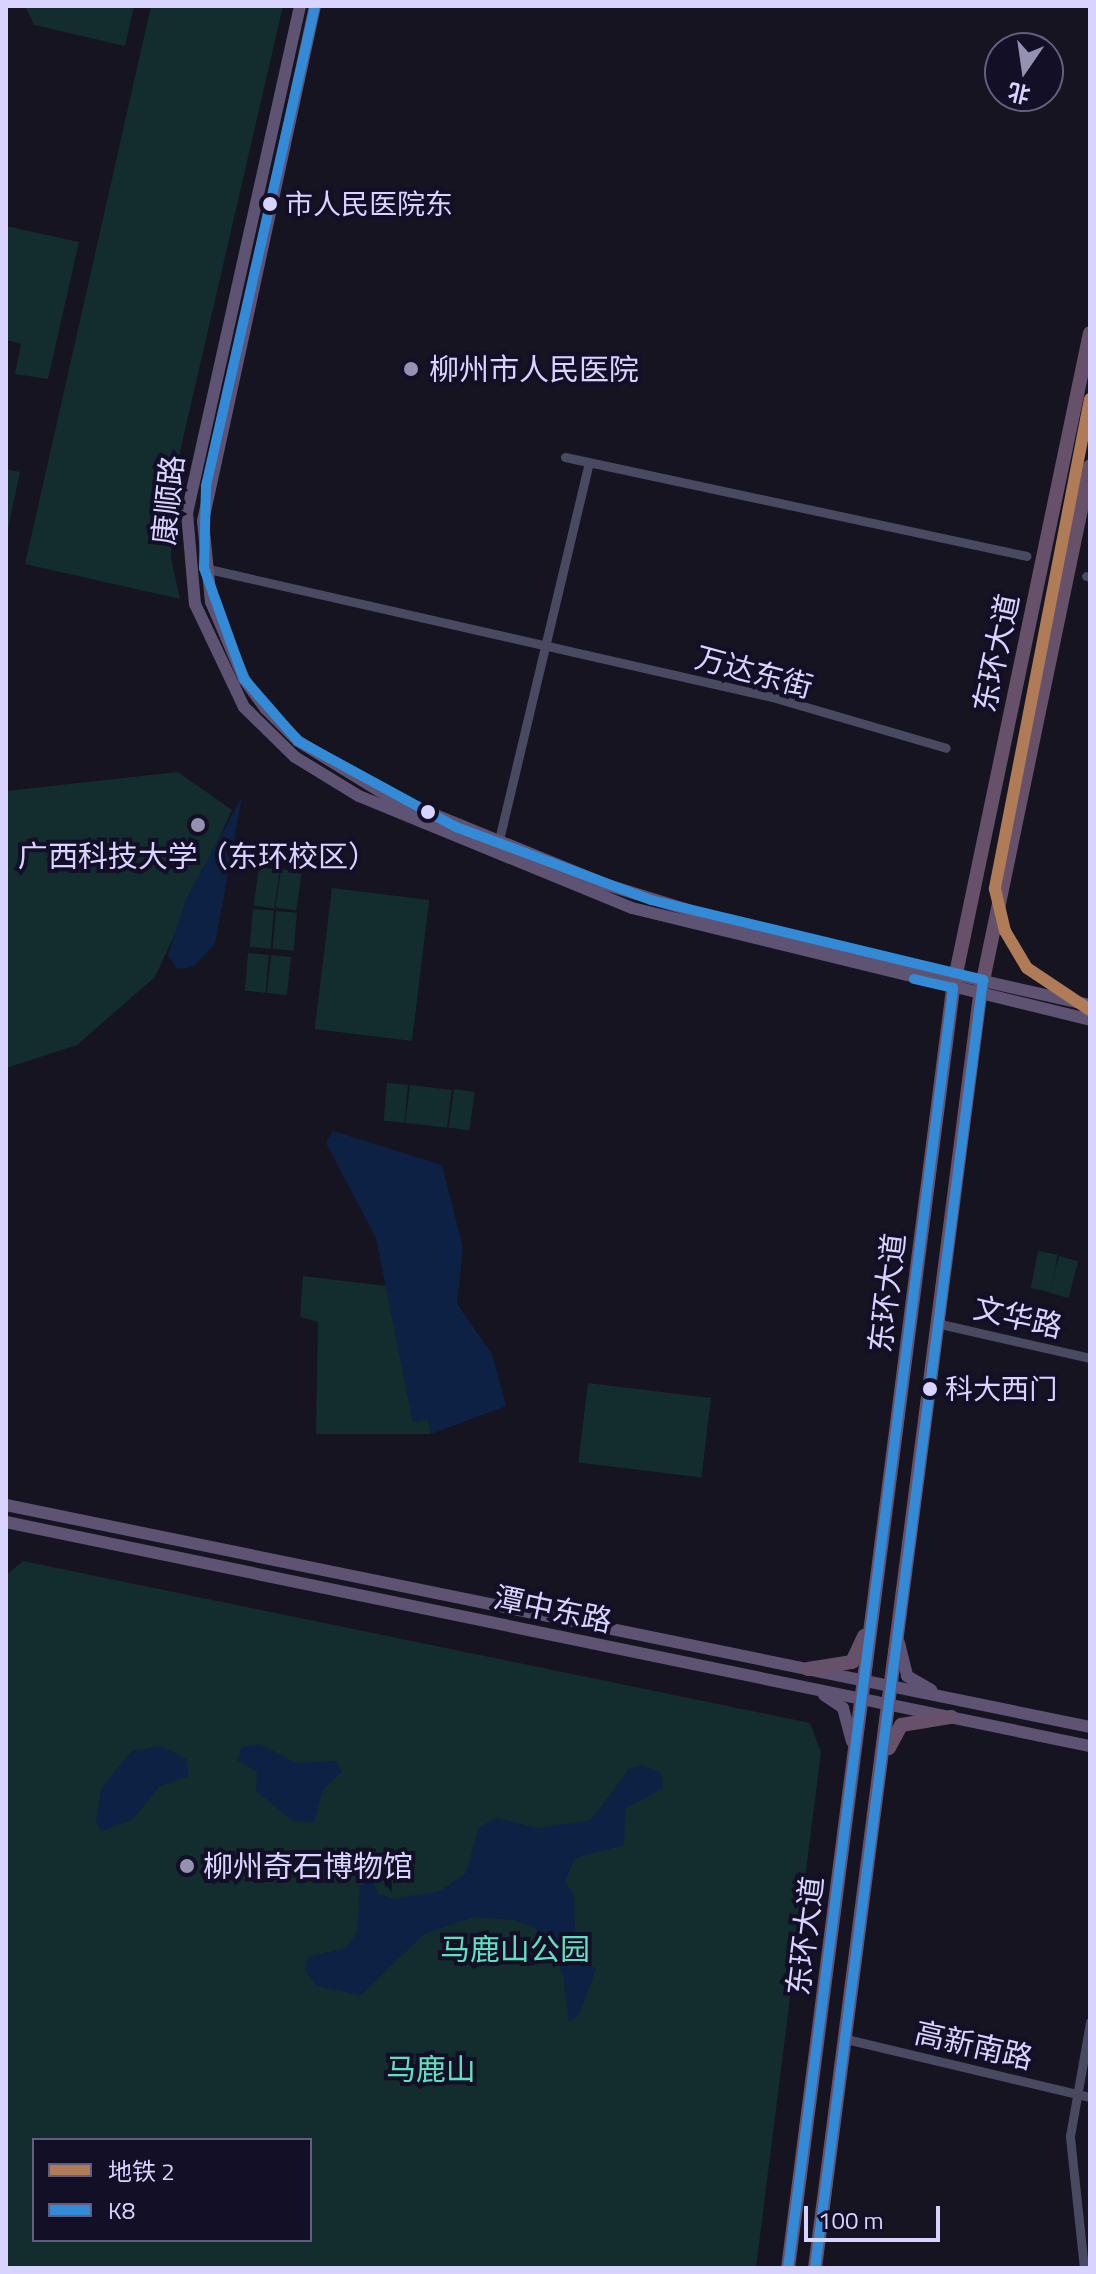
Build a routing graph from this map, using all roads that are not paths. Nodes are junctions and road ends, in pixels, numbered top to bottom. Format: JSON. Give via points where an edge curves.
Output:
{"nodes":[{"id":1,"x":300,"y":6,"type":"edge"},
{"id":2,"x":315,"y":6,"type":"edge"},
{"id":3,"x":1090,"y":333,"type":"edge"},
{"id":4,"x":565,"y":457,"type":"dead end"},
{"id":5,"x":589,"y":463,"type":"junction"},
{"id":6,"x":1090,"y":466,"type":"edge"},
{"id":7,"x":1026,"y":556,"type":"dead end"},
{"id":8,"x":204,"y":568,"type":"junction"},
{"id":9,"x":548,"y":646,"type":"junction"},
{"id":10,"x":946,"y":748,"type":"dead end"},
{"id":11,"x":498,"y":844,"type":"junction"},
{"id":12,"x":954,"y":981,"type":"junction"},
{"id":13,"x":982,"y":987,"type":"junction"},
{"id":14,"x":1090,"y":1005,"type":"edge"},
{"id":15,"x":1090,"y":1020,"type":"edge"},
{"id":16,"x":936,"y":1323,"type":"junction"},
{"id":17,"x":1090,"y":1358,"type":"edge"},
{"id":18,"x":6,"y":1505,"type":"edge"},
{"id":19,"x":6,"y":1522,"type":"edge"},
{"id":20,"x":872,"y":1613,"type":"junction"},
{"id":21,"x":898,"y":1634,"type":"junction"},
{"id":22,"x":808,"y":1669,"type":"junction"},
{"id":23,"x":864,"y":1680,"type":"junction"},
{"id":24,"x":892,"y":1685,"type":"junction"},
{"id":25,"x":803,"y":1687,"type":"junction"},
{"id":26,"x":952,"y":1698,"type":"junction"},
{"id":27,"x":862,"y":1699,"type":"junction"},
{"id":28,"x":891,"y":1705,"type":"junction"},
{"id":29,"x":951,"y":1717,"type":"junction"},
{"id":30,"x":1090,"y":1727,"type":"edge"},
{"id":31,"x":1090,"y":1746,"type":"edge"},
{"id":32,"x":854,"y":1760,"type":"junction"},
{"id":33,"x":882,"y":1771,"type":"junction"},
{"id":34,"x":1090,"y":2022,"type":"edge"},
{"id":35,"x":846,"y":2039,"type":"junction"},
{"id":36,"x":1074,"y":2094,"type":"junction"},
{"id":37,"x":1090,"y":2097,"type":"edge"},
{"id":38,"x":788,"y":2268,"type":"edge"},
{"id":39,"x":815,"y":2268,"type":"edge"},
{"id":40,"x":1084,"y":2268,"type":"edge"}],
"edges":[{"from":1,"to":12,"type":"main road","name":"康顺路","via":[[187,513],[195,604],[244,707],[322,777],[554,879],[724,934]]},
{"from":2,"to":8,"type":"main road","name":"康顺路","via":[[206,486]]},
{"from":3,"to":12,"type":"highway","name":"东环大道"},
{"from":4,"to":5,"type":"street"},
{"from":5,"to":7,"type":"street"},
{"from":5,"to":9,"type":"street"},
{"from":6,"to":13,"type":"highway","name":"东环大道"},
{"from":8,"to":9,"type":"street","name":"万达东街"},
{"from":8,"to":11,"type":"main road","name":"康顺路","via":[[244,679],[298,741],[384,794]]},
{"from":9,"to":10,"type":"street","name":"万达东街","via":[[772,697],[862,730]]},
{"from":9,"to":11,"type":"street"},
{"from":11,"to":12,"type":"main road","name":"康顺路","via":[[737,925]]},
{"from":12,"to":13,"type":"main road"},
{"from":12,"to":20,"type":"highway","name":"东环大道"},
{"from":13,"to":14,"type":"main road"},
{"from":13,"to":15,"type":"main road"},
{"from":13,"to":16,"type":"highway","name":"东环大道"},
{"from":16,"to":17,"type":"street","name":"文华路"},
{"from":16,"to":21,"type":"highway","name":"东环大道"},
{"from":18,"to":22,"type":"main road","name":"潭中东路"},
{"from":19,"to":25,"type":"main road","name":"潭中东路"},
{"from":20,"to":22,"type":"highway","via":[[852,1662]]},
{"from":20,"to":23,"type":"highway","name":"东环大道"},
{"from":21,"to":24,"type":"highway","name":"东环大道"},
{"from":21,"to":26,"type":"main road","via":[[907,1676]]},
{"from":22,"to":23,"type":"main road","name":"潭中东路"},
{"from":23,"to":24,"type":"main road","name":"潭中东路"},
{"from":23,"to":27,"type":"highway","name":"东环大道"},
{"from":24,"to":26,"type":"main road","name":"潭中东路"},
{"from":24,"to":28,"type":"highway","name":"东环大道"},
{"from":25,"to":27,"type":"main road","name":"潭中东路"},
{"from":25,"to":32,"type":"main road","via":[[843,1708]]},
{"from":26,"to":30,"type":"main road","name":"潭中东路"},
{"from":27,"to":28,"type":"main road","name":"潭中东路"},
{"from":27,"to":32,"type":"highway","name":"东环大道"},
{"from":28,"to":29,"type":"main road","name":"潭中东路"},
{"from":28,"to":33,"type":"highway","name":"东环大道"},
{"from":29,"to":31,"type":"main road","name":"潭中东路"},
{"from":29,"to":33,"type":"highway","via":[[901,1725]]},
{"from":32,"to":38,"type":"highway","name":"东环大道"},
{"from":33,"to":35,"type":"highway","name":"东环大道"},
{"from":34,"to":36,"type":"street"},
{"from":35,"to":36,"type":"street","name":"高新南路"},
{"from":35,"to":39,"type":"highway","name":"东环大道"},
{"from":36,"to":37,"type":"street","name":"高新南路"},
{"from":36,"to":40,"type":"street","via":[[1070,2136]]}]}
